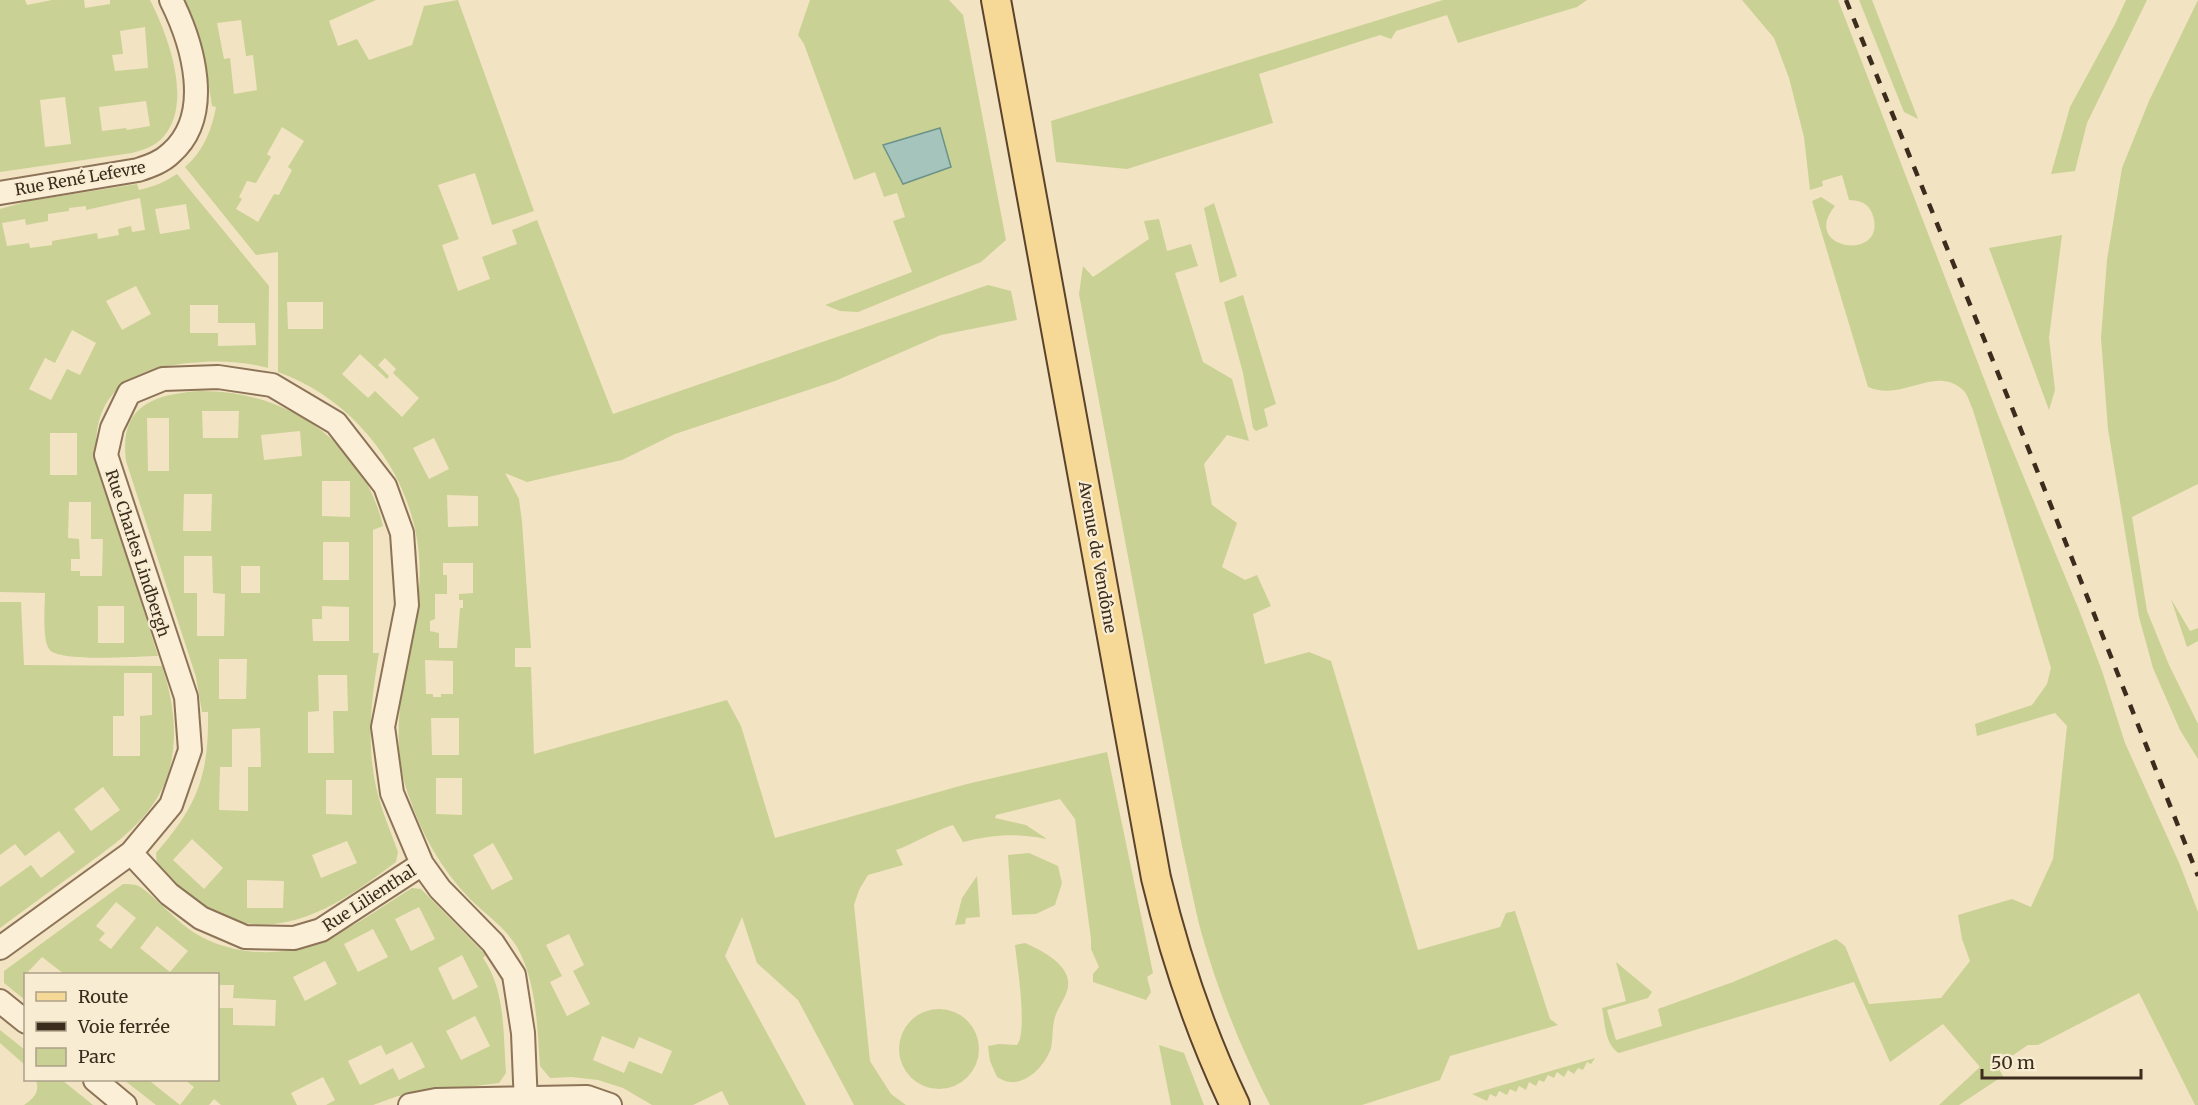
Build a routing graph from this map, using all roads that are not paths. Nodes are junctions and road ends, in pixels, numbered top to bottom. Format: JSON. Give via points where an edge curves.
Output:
{"nodes":[{"id":1,"x":171,"y":0,"type":"edge"},
{"id":2,"x":996,"y":0,"type":"edge"},
{"id":3,"x":0,"y":193,"type":"edge"},
{"id":4,"x":131,"y":854,"type":"junction"},
{"id":5,"x":422,"y":864,"type":"junction"},
{"id":6,"x":0,"y":948,"type":"edge"},
{"id":7,"x":0,"y":1001,"type":"edge"},
{"id":8,"x":24,"y":1020,"type":"edge"},
{"id":9,"x":95,"y":1081,"type":"edge"},
{"id":10,"x":526,"y":1102,"type":"edge"},
{"id":11,"x":125,"y":1105,"type":"edge"},
{"id":12,"x":410,"y":1105,"type":"edge"},
{"id":13,"x":610,"y":1105,"type":"edge"},
{"id":14,"x":1235,"y":1105,"type":"edge"}],
"edges":[{"from":1,"to":3,"type":"street","name":"Rue René Lefevre","via":[[186,35],[195,79],[196,101],[184,140],[156,164],[138,170]]},
{"from":2,"to":14,"type":"main road","name":"Avenue de Vendôme","via":[[1156,878],[1197,1018]]},
{"from":4,"to":5,"type":"street","name":"Rue Lilienthal","via":[[169,894],[201,918],[245,937],[294,938],[321,930]]},
{"from":4,"to":5,"type":"street","name":"Rue Charles Lindbergh","via":[[171,805],[190,750],[186,697],[106,454],[112,428],[129,393],[164,379],[218,377],[272,385],[336,423],[385,486],[402,533],[407,605],[383,727],[393,793]]},
{"from":4,"to":6,"type":"street","name":"Rue Charles Lindbergh"},
{"from":5,"to":10,"type":"street","name":"Rue Charles Lindbergh","via":[[440,889],[493,943],[514,975],[523,1033]]},
{"from":7,"to":8,"type":"street"},
{"from":9,"to":11,"type":"street"},
{"from":10,"to":12,"type":"street","via":[[436,1100]]},
{"from":10,"to":13,"type":"street","via":[[586,1097]]}]}
